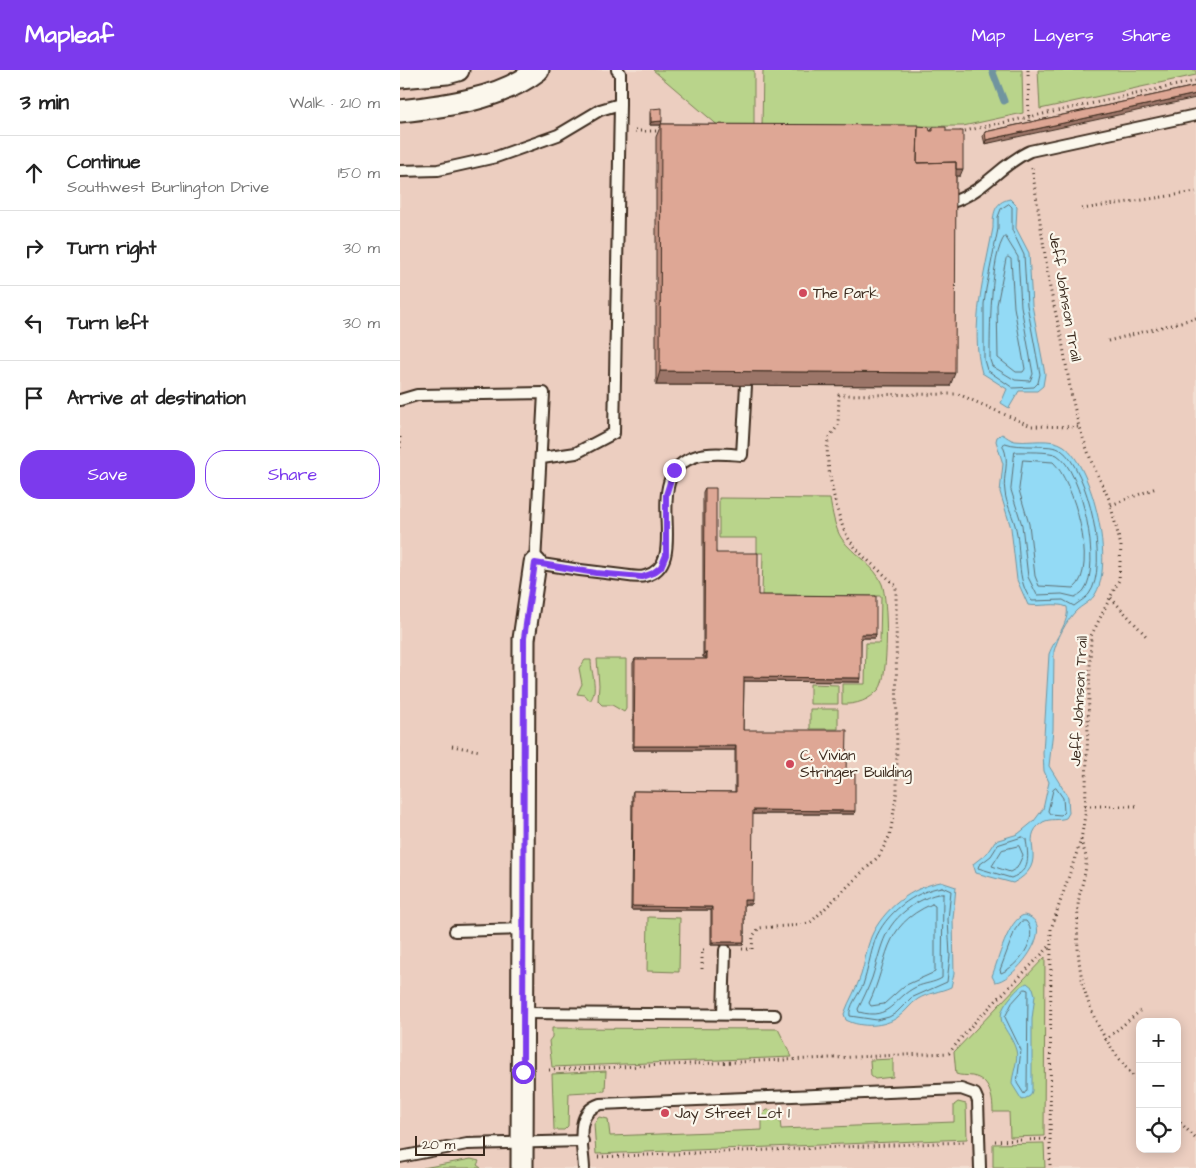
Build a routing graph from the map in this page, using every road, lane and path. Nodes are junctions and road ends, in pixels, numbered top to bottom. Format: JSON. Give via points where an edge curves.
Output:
{"nodes":[{"id":1,"x":458,"y":70,"type":"edge"},
{"id":2,"x":538,"y":70,"type":"edge"},
{"id":3,"x":618,"y":70,"type":"edge"},
{"id":4,"x":1028,"y":70,"type":"edge"},
{"id":5,"x":400,"y":77,"type":"edge"},
{"id":6,"x":1196,"y":81,"type":"edge"},
{"id":7,"x":620,"y":104,"type":"junction"},
{"id":8,"x":400,"y":111,"type":"edge"},
{"id":9,"x":1196,"y":115,"type":"edge"},
{"id":10,"x":1028,"y":118,"type":"junction"},
{"id":11,"x":620,"y":131,"type":"junction"},
{"id":12,"x":669,"y":131,"type":"edge"},
{"id":13,"x":954,"y":132,"type":"edge"},
{"id":14,"x":1029,"y":134,"type":"edge"},
{"id":15,"x":1032,"y":169,"type":"dead end"},
{"id":16,"x":400,"y":171,"type":"edge"},
{"id":17,"x":1196,"y":192,"type":"edge"},
{"id":18,"x":952,"y":202,"type":"edge"},
{"id":19,"x":1082,"y":209,"type":"dead end"},
{"id":20,"x":1196,"y":318,"type":"edge"},
{"id":21,"x":1108,"y":341,"type":"dead end"},
{"id":22,"x":746,"y":385,"type":"edge"},
{"id":23,"x":400,"y":400,"type":"edge"},
{"id":24,"x":1079,"y":427,"type":"junction"},
{"id":25,"x":400,"y":437,"type":"edge"},
{"id":26,"x":400,"y":452,"type":"edge"},
{"id":27,"x":542,"y":458,"type":"junction"},
{"id":28,"x":1156,"y":488,"type":"dead end"},
{"id":29,"x":1111,"y":505,"type":"junction"},
{"id":30,"x":535,"y":563,"type":"junction"},
{"id":31,"x":1112,"y":598,"type":"junction"},
{"id":32,"x":1148,"y":638,"type":"dead end"},
{"id":33,"x":452,"y":746,"type":"dead end"},
{"id":34,"x":480,"y":751,"type":"dead end"},
{"id":35,"x":1085,"y":806,"type":"junction"},
{"id":36,"x":1136,"y":806,"type":"dead end"},
{"id":37,"x":1081,"y":840,"type":"junction"},
{"id":38,"x":523,"y":929,"type":"junction"},
{"id":39,"x":455,"y":931,"type":"dead end"},
{"id":40,"x":1051,"y":945,"type":"junction"},
{"id":41,"x":725,"y":950,"type":"junction"},
{"id":42,"x":702,"y":969,"type":"dead end"},
{"id":43,"x":1140,"y":1011,"type":"dead end"},
{"id":44,"x":522,"y":1013,"type":"junction"},
{"id":45,"x":723,"y":1014,"type":"junction"},
{"id":46,"x":774,"y":1015,"type":"dead end"},
{"id":47,"x":1105,"y":1040,"type":"junction"},
{"id":48,"x":550,"y":1070,"type":"dead end"},
{"id":49,"x":1136,"y":1079,"type":"edge"},
{"id":50,"x":1181,"y":1123,"type":"edge"},
{"id":51,"x":1049,"y":1138,"type":"junction"},
{"id":52,"x":1196,"y":1139,"type":"edge"},
{"id":53,"x":582,"y":1141,"type":"junction"},
{"id":54,"x":980,"y":1141,"type":"junction"},
{"id":55,"x":522,"y":1143,"type":"junction"},
{"id":56,"x":400,"y":1157,"type":"edge"},
{"id":57,"x":584,"y":1163,"type":"edge"},
{"id":58,"x":522,"y":1168,"type":"edge"},
{"id":59,"x":980,"y":1168,"type":"edge"},
{"id":60,"x":1050,"y":1168,"type":"edge"}],
"edges":[{"from":1,"to":5,"type":"street"},
{"from":2,"to":8,"type":"street","via":[[510,88]]},
{"from":3,"to":7,"type":"lane"},
{"from":4,"to":10,"type":"path"},
{"from":6,"to":10,"type":"path"},
{"from":7,"to":11,"type":"lane"},
{"from":7,"to":16,"type":"lane","via":[[600,110],[558,135],[496,157],[438,170]]},
{"from":9,"to":18,"type":"lane","via":[[1030,151],[1006,164],[971,194]]},
{"from":10,"to":13,"type":"path"},
{"from":10,"to":14,"type":"path"},
{"from":11,"to":12,"type":"path"},
{"from":11,"to":27,"type":"lane","via":[[614,433],[576,453]]},
{"from":15,"to":24,"type":"path","name":"Jeff Johnson Trail","via":[[1050,288]]},
{"from":17,"to":19,"type":"path"},
{"from":20,"to":21,"type":"path"},
{"from":22,"to":30,"type":"lane","via":[[742,454],[698,455],[684,462],[672,476],[666,495],[666,555],[661,567],[642,577]]},
{"from":23,"to":27,"type":"lane","via":[[417,395],[544,393]]},
{"from":24,"to":29,"type":"path","name":"Jeff Johnson Trail"},
{"from":24,"to":41,"type":"path","via":[[1031,426],[958,394],[839,395],[838,425],[830,434],[828,454],[840,519],[846,535],[858,550],[896,586],[897,791],[890,835],[879,856],[812,922],[759,928],[752,936],[752,949]]},
{"from":25,"to":26,"type":"path"},
{"from":27,"to":30,"type":"lane"},
{"from":28,"to":29,"type":"path"},
{"from":29,"to":31,"type":"path","name":"Jeff Johnson Trail","via":[[1122,561]]},
{"from":30,"to":38,"type":"street","via":[[524,638]]},
{"from":31,"to":32,"type":"path"},
{"from":31,"to":35,"type":"path","name":"Jeff Johnson Trail","via":[[1091,636]]},
{"from":33,"to":34,"type":"path"},
{"from":35,"to":36,"type":"path"},
{"from":35,"to":37,"type":"path","name":"Jeff Johnson Trail"},
{"from":37,"to":40,"type":"path","via":[[1055,913]]},
{"from":37,"to":47,"type":"path","name":"Jeff Johnson Trail","via":[[1086,860],[1077,917],[1082,980],[1089,1009]]},
{"from":38,"to":39,"type":"lane"},
{"from":38,"to":44,"type":"street"},
{"from":40,"to":48,"type":"path","via":[[972,1025],[949,1053]]},
{"from":40,"to":51,"type":"path"},
{"from":41,"to":42,"type":"path","via":[[702,950]]},
{"from":41,"to":45,"type":"lane"},
{"from":43,"to":47,"type":"path"},
{"from":44,"to":45,"type":"lane"},
{"from":44,"to":55,"type":"street"},
{"from":45,"to":46,"type":"lane"},
{"from":47,"to":49,"type":"path","name":"Jeff Johnson Trail"},
{"from":50,"to":52,"type":"path"},
{"from":51,"to":54,"type":"path"},
{"from":51,"to":60,"type":"path"},
{"from":53,"to":54,"type":"lane","via":[[584,1116],[600,1104],[961,1089],[975,1094],[978,1101]]},
{"from":53,"to":55,"type":"lane"},
{"from":53,"to":57,"type":"lane"},
{"from":54,"to":57,"type":"path"},
{"from":54,"to":59,"type":"lane"},
{"from":55,"to":56,"type":"lane","via":[[467,1144]]},
{"from":55,"to":58,"type":"street"}]}
